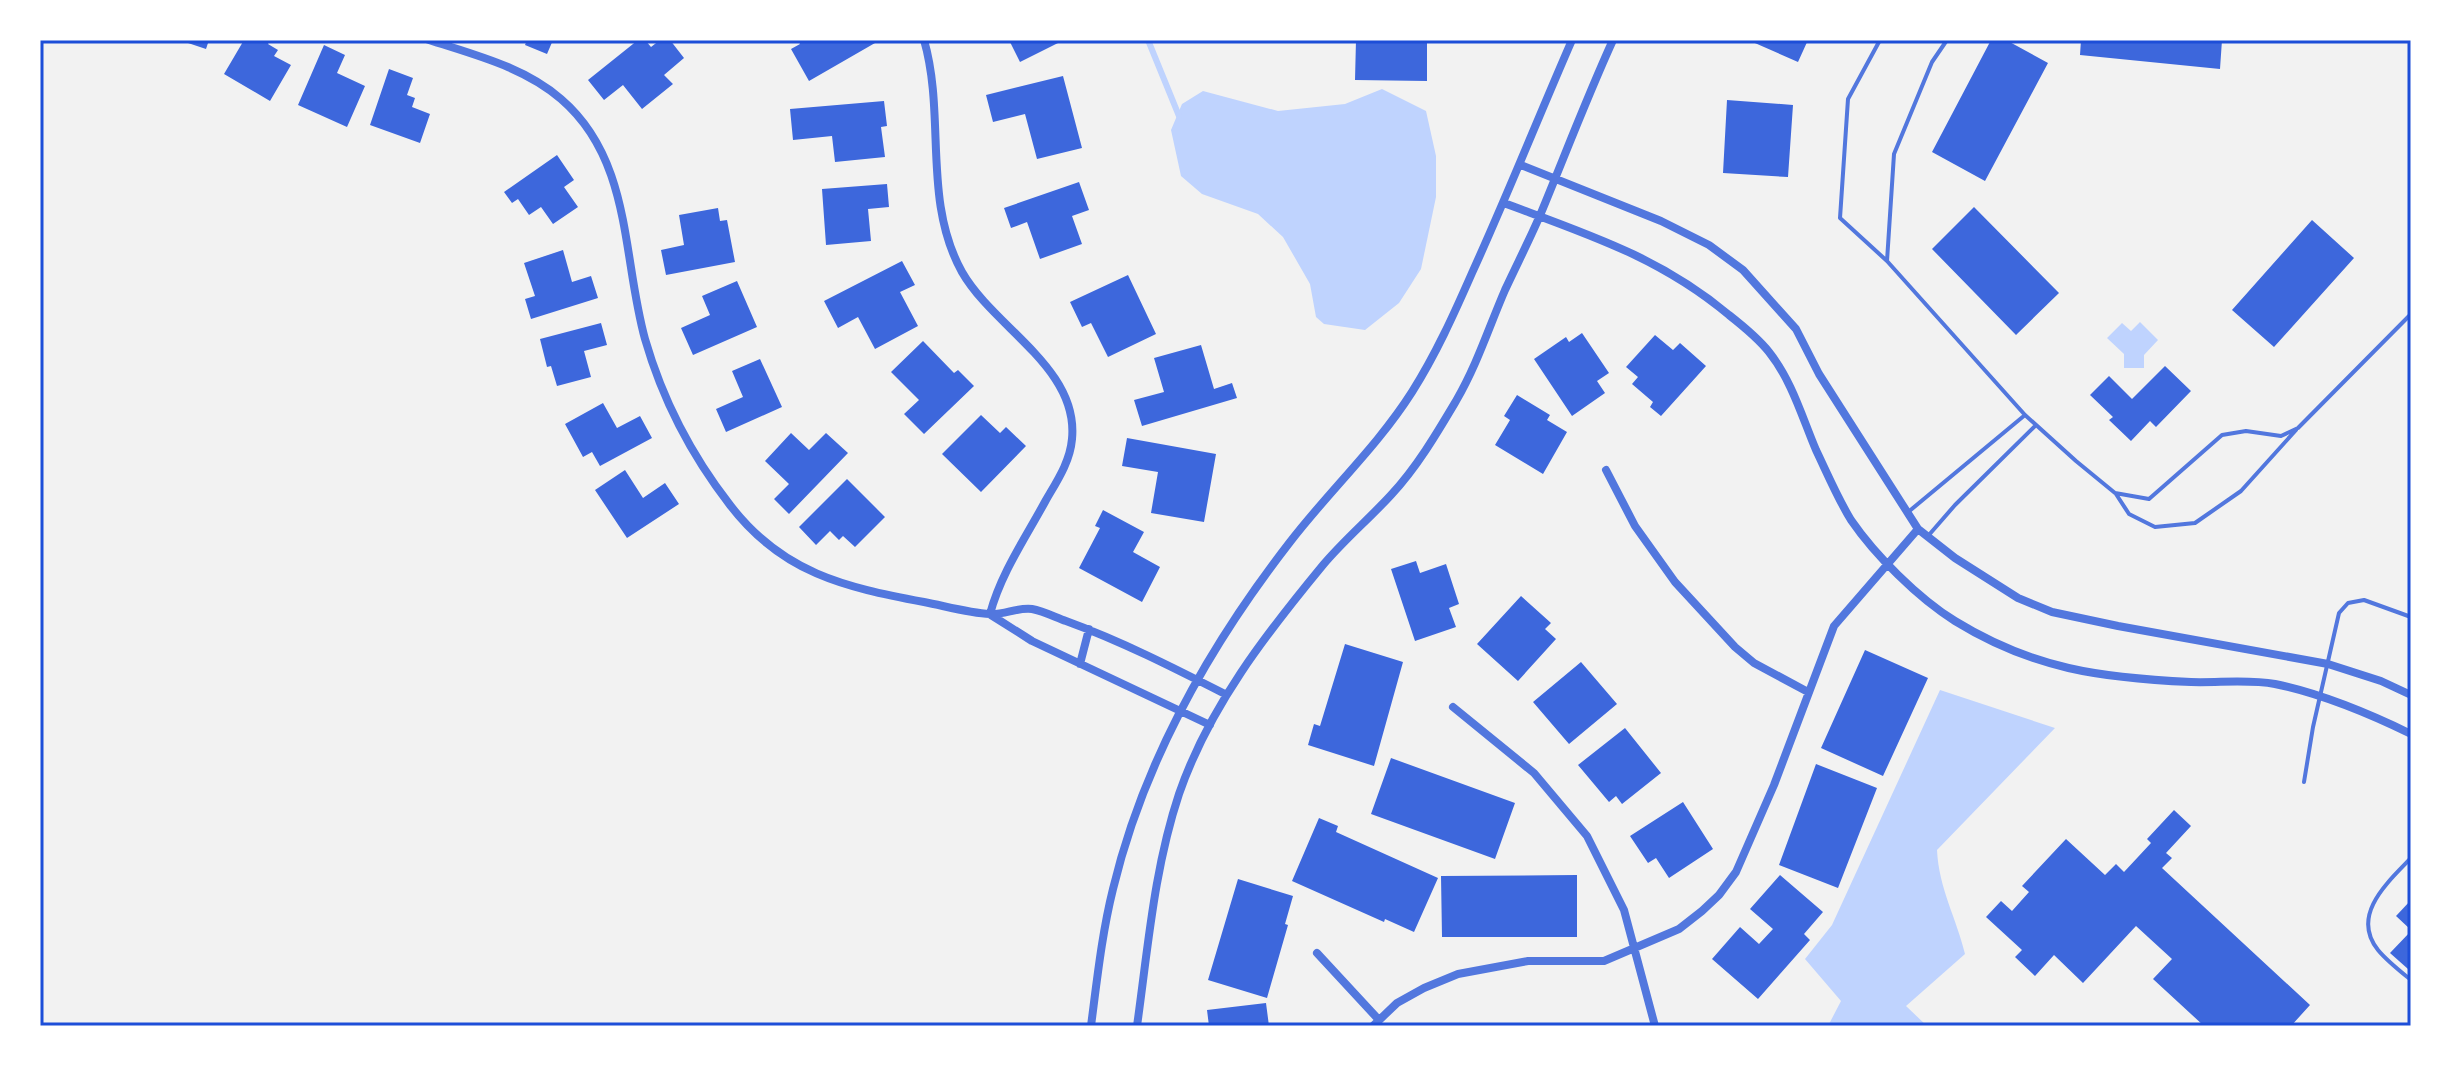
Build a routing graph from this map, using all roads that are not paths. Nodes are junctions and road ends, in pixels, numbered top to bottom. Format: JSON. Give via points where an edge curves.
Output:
{"nodes":[{"id":1,"x":429,"y":40,"type":"edge"},
{"id":2,"x":924,"y":40,"type":"edge"},
{"id":3,"x":1572,"y":40,"type":"edge"},
{"id":4,"x":1613,"y":40,"type":"edge"},
{"id":5,"x":1880,"y":40,"type":"edge"},
{"id":6,"x":1947,"y":40,"type":"edge"},
{"id":7,"x":1521,"y":165,"type":"junction"},
{"id":8,"x":1556,"y":177,"type":"junction"},
{"id":9,"x":1504,"y":203,"type":"junction"},
{"id":10,"x":1539,"y":216,"type":"junction"},
{"id":11,"x":1887,"y":261,"type":"junction"},
{"id":12,"x":2411,"y":314,"type":"edge"},
{"id":13,"x":2025,"y":415,"type":"junction"},
{"id":14,"x":2036,"y":425,"type":"junction"},
{"id":15,"x":2298,"y":428,"type":"junction"},
{"id":16,"x":1606,"y":470,"type":"dead end"},
{"id":17,"x":2115,"y":493,"type":"junction"},
{"id":18,"x":1907,"y":513,"type":"junction"},
{"id":19,"x":1918,"y":529,"type":"junction"},
{"id":20,"x":1928,"y":536,"type":"junction"},
{"id":21,"x":1889,"y":563,"type":"junction"},
{"id":22,"x":990,"y":614,"type":"junction"},
{"id":23,"x":2411,"y":617,"type":"edge"},
{"id":24,"x":1089,"y":629,"type":"junction"},
{"id":25,"x":1080,"y":664,"type":"junction"},
{"id":26,"x":2328,"y":664,"type":"junction"},
{"id":27,"x":1196,"y":679,"type":"junction"},
{"id":28,"x":1808,"y":692,"type":"junction"},
{"id":29,"x":1225,"y":694,"type":"junction"},
{"id":30,"x":2411,"y":695,"type":"edge"},
{"id":31,"x":2321,"y":697,"type":"junction"},
{"id":32,"x":1453,"y":707,"type":"dead end"},
{"id":33,"x":1179,"y":710,"type":"junction"},
{"id":34,"x":1210,"y":725,"type":"junction"},
{"id":35,"x":2411,"y":734,"type":"edge"},
{"id":36,"x":2304,"y":782,"type":"dead end"},
{"id":37,"x":2411,"y":858,"type":"edge"},
{"id":38,"x":1634,"y":949,"type":"junction"},
{"id":39,"x":1317,"y":953,"type":"dead end"},
{"id":40,"x":2411,"y":980,"type":"edge"},
{"id":41,"x":1376,"y":1023,"type":"edge"},
{"id":42,"x":1091,"y":1026,"type":"edge"},
{"id":43,"x":1137,"y":1026,"type":"edge"},
{"id":44,"x":1655,"y":1026,"type":"edge"}],
"edges":[{"from":1,"to":22,"type":"street","via":[[537,81],[561,99],[601,147],[622,208],[633,288],[658,376],[701,463],[748,527],[806,570],[831,581]]},
{"from":2,"to":22,"type":"street","via":[[934,88],[940,212],[948,241],[981,299],[1058,381],[1072,417],[1066,464],[1005,575]]},
{"from":3,"to":7,"type":"street"},
{"from":4,"to":8,"type":"street"},
{"from":5,"to":11,"type":"lane","via":[[1848,99],[1840,218]]},
{"from":6,"to":11,"type":"lane","via":[[1932,62],[1894,154]]},
{"from":7,"to":8,"type":"street"},
{"from":7,"to":9,"type":"street"},
{"from":8,"to":10,"type":"street"},
{"from":8,"to":18,"type":"street","via":[[1709,245],[1743,270],[1796,329]]},
{"from":9,"to":10,"type":"street"},
{"from":9,"to":27,"type":"street","via":[[1435,356],[1411,394],[1382,437],[1291,540]]},
{"from":10,"to":21,"type":"street","via":[[1659,265],[1747,329],[1770,353],[1795,396],[1851,519]]},
{"from":10,"to":29,"type":"street","via":[[1473,371],[1432,440],[1393,493],[1326,562]]},
{"from":11,"to":13,"type":"lane"},
{"from":12,"to":15,"type":"lane"},
{"from":13,"to":14,"type":"lane"},
{"from":13,"to":18,"type":"lane"},
{"from":14,"to":17,"type":"lane"},
{"from":14,"to":20,"type":"lane"},
{"from":15,"to":17,"type":"lane","via":[[2281,436],[2246,431],[2222,435],[2149,499]]},
{"from":15,"to":17,"type":"lane","via":[[2241,491],[2195,523],[2155,527],[2129,514]]},
{"from":16,"to":28,"type":"street","via":[[1635,526],[1675,582],[1735,647],[1766,671]]},
{"from":18,"to":19,"type":"street"},
{"from":19,"to":20,"type":"street"},
{"from":19,"to":21,"type":"street"},
{"from":20,"to":26,"type":"street","via":[[2018,598],[2052,612]]},
{"from":21,"to":28,"type":"street","via":[[1834,626]]},
{"from":21,"to":31,"type":"street","via":[[1952,620],[1994,643],[2063,669],[2109,677],[2273,683]]},
{"from":22,"to":24,"type":"street","via":[[1031,609]]},
{"from":22,"to":25,"type":"street"},
{"from":23,"to":26,"type":"lane","via":[[2364,600],[2348,603],[2339,613]]},
{"from":24,"to":25,"type":"street"},
{"from":24,"to":27,"type":"street"},
{"from":25,"to":33,"type":"street"},
{"from":26,"to":30,"type":"street"},
{"from":26,"to":31,"type":"lane"},
{"from":27,"to":29,"type":"street"},
{"from":27,"to":33,"type":"street"},
{"from":28,"to":38,"type":"street","via":[[1736,872],[1719,895],[1679,929]]},
{"from":29,"to":34,"type":"street"},
{"from":31,"to":35,"type":"street"},
{"from":31,"to":36,"type":"lane"},
{"from":32,"to":38,"type":"street","via":[[1534,773],[1587,836],[1624,910]]},
{"from":33,"to":34,"type":"street"},
{"from":33,"to":42,"type":"street","via":[[1126,839],[1112,891]]},
{"from":34,"to":43,"type":"street","via":[[1180,793],[1161,859]]},
{"from":37,"to":40,"type":"lane","via":[[2368,911],[2375,948]]},
{"from":38,"to":41,"type":"street","via":[[1604,961],[1528,961],[1458,974],[1397,1003]]},
{"from":38,"to":44,"type":"street"},
{"from":39,"to":41,"type":"street"}]}
